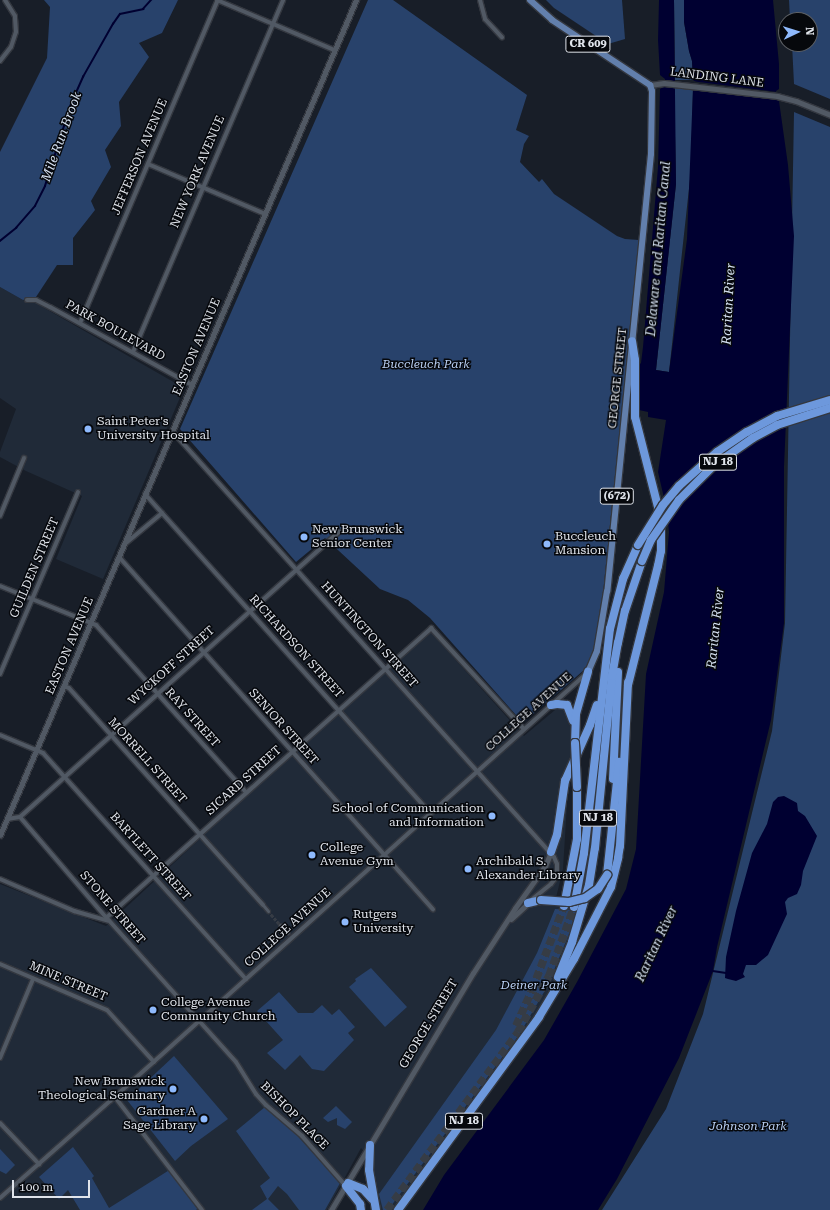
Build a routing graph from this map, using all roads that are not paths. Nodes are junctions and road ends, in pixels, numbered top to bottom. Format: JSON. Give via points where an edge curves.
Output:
{"nodes":[{"id":1,"x":5,"y":0,"type":"edge"},
{"id":2,"x":217,"y":0,"type":"edge"},
{"id":3,"x":283,"y":0,"type":"edge"},
{"id":4,"x":356,"y":0,"type":"edge"},
{"id":5,"x":480,"y":0,"type":"edge"},
{"id":6,"x":530,"y":0,"type":"edge"},
{"id":7,"x":272,"y":24,"type":"junction"},
{"id":8,"x":502,"y":37,"type":"dead end"},
{"id":9,"x":334,"y":50,"type":"junction"},
{"id":10,"x":0,"y":61,"type":"edge"},
{"id":11,"x":650,"y":85,"type":"junction"},
{"id":12,"x":830,"y":115,"type":"edge"},
{"id":13,"x":148,"y":164,"type":"junction"},
{"id":14,"x":203,"y":188,"type":"junction"},
{"id":15,"x":265,"y":214,"type":"junction"},
{"id":16,"x":27,"y":300,"type":"dead end"},
{"id":17,"x":80,"y":323,"type":"junction"},
{"id":18,"x":632,"y":341,"type":"junction"},
{"id":19,"x":133,"y":352,"type":"junction"},
{"id":20,"x":192,"y":385,"type":"junction"},
{"id":21,"x":830,"y":400,"type":"edge"},
{"id":22,"x":830,"y":408,"type":"edge"},
{"id":23,"x":172,"y":431,"type":"junction"},
{"id":24,"x":24,"y":458,"type":"dead end"},
{"id":25,"x":78,"y":492,"type":"dead end"},
{"id":26,"x":145,"y":494,"type":"junction"},
{"id":27,"x":162,"y":513,"type":"junction"},
{"id":28,"x":0,"y":516,"type":"edge"},
{"id":29,"x":338,"y":532,"type":"dead end"},
{"id":30,"x":124,"y":544,"type":"junction"},
{"id":31,"x":119,"y":557,"type":"junction"},
{"id":32,"x":296,"y":569,"type":"junction"},
{"id":33,"x":0,"y":586,"type":"edge"},
{"id":34,"x":32,"y":599,"type":"junction"},
{"id":35,"x":249,"y":610,"type":"junction"},
{"id":36,"x":625,"y":611,"type":"junction"},
{"id":37,"x":91,"y":623,"type":"junction"},
{"id":38,"x":203,"y":652,"type":"junction"},
{"id":39,"x":386,"y":669,"type":"junction"},
{"id":40,"x":588,"y":672,"type":"junction"},
{"id":41,"x":0,"y":674,"type":"edge"},
{"id":42,"x":628,"y":682,"type":"junction"},
{"id":43,"x":603,"y":683,"type":"junction"},
{"id":44,"x":64,"y":686,"type":"junction"},
{"id":45,"x":157,"y":694,"type":"junction"},
{"id":46,"x":551,"y":705,"type":"junction"},
{"id":47,"x":339,"y":710,"type":"junction"},
{"id":48,"x":574,"y":726,"type":"junction"},
{"id":49,"x":524,"y":729,"type":"junction"},
{"id":50,"x":0,"y":735,"type":"edge"},
{"id":51,"x":110,"y":736,"type":"junction"},
{"id":52,"x":37,"y":750,"type":"junction"},
{"id":53,"x":292,"y":751,"type":"junction"},
{"id":54,"x":477,"y":771,"type":"junction"},
{"id":55,"x":65,"y":776,"type":"junction"},
{"id":56,"x":246,"y":792,"type":"junction"},
{"id":57,"x":430,"y":813,"type":"junction"},
{"id":58,"x":20,"y":817,"type":"junction"},
{"id":59,"x":7,"y":819,"type":"junction"},
{"id":60,"x":612,"y":832,"type":"junction"},
{"id":61,"x":200,"y":834,"type":"junction"},
{"id":62,"x":0,"y":835,"type":"edge"},
{"id":63,"x":551,"y":852,"type":"junction"},
{"id":64,"x":384,"y":855,"type":"junction"},
{"id":65,"x":154,"y":876,"type":"junction"},
{"id":66,"x":0,"y":879,"type":"edge"},
{"id":67,"x":528,"y":903,"type":"junction"},
{"id":68,"x":263,"y":905,"type":"joint"},
{"id":69,"x":564,"y":906,"type":"tunnel mouth"},
{"id":70,"x":574,"y":907,"type":"tunnel mouth"},
{"id":71,"x":433,"y":910,"type":"dead end"},
{"id":72,"x":268,"y":911,"type":"tunnel mouth"},
{"id":73,"x":107,"y":919,"type":"junction"},
{"id":74,"x":280,"y":925,"type":"tunnel mouth"},
{"id":75,"x":505,"y":925,"type":"junction"},
{"id":76,"x":288,"y":934,"type":"dead end"},
{"id":77,"x":0,"y":964,"type":"edge"},
{"id":78,"x":33,"y":979,"type":"junction"},
{"id":79,"x":246,"y":979,"type":"junction"},
{"id":80,"x":539,"y":1017,"type":"junction"},
{"id":81,"x":200,"y":1021,"type":"junction"},
{"id":82,"x":0,"y":1058,"type":"edge"},
{"id":83,"x":154,"y":1062,"type":"junction"},
{"id":84,"x":115,"y":1097,"type":"junction"},
{"id":85,"x":0,"y":1123,"type":"edge"},
{"id":86,"x":370,"y":1145,"type":"junction"},
{"id":87,"x":39,"y":1164,"type":"junction"},
{"id":88,"x":347,"y":1184,"type":"junction"},
{"id":89,"x":368,"y":1188,"type":"junction"},
{"id":90,"x":0,"y":1198,"type":"edge"},
{"id":91,"x":375,"y":1207,"type":"edge"},
{"id":92,"x":202,"y":1210,"type":"edge"},
{"id":93,"x":331,"y":1210,"type":"edge"},
{"id":94,"x":361,"y":1210,"type":"edge"},
{"id":95,"x":398,"y":1210,"type":"edge"}],
"edges":[{"from":1,"to":10,"type":"street","via":[[15,16],[16,32],[11,47]]},
{"from":2,"to":7,"type":"street"},
{"from":2,"to":13,"type":"street","name":"JEFFERSON AVENUE"},
{"from":3,"to":7,"type":"street","name":"NEW YORK AVENUE"},
{"from":4,"to":9,"type":"street","name":"EASTON AVENUE"},
{"from":5,"to":8,"type":"street","via":[[485,19]]},
{"from":6,"to":11,"type":"main road","number":"CR 609","via":[[552,20]]},
{"from":7,"to":9,"type":"street"},
{"from":7,"to":14,"type":"street","name":"NEW YORK AVENUE"},
{"from":9,"to":15,"type":"street","name":"EASTON AVENUE"},
{"from":11,"to":12,"type":"street","name":"LANDING LANE","via":[[681,84],[777,96]]},
{"from":11,"to":18,"type":"main road","name":"GEORGE STREET","number":"(672)","via":[[651,154]]},
{"from":13,"to":14,"type":"street"},
{"from":13,"to":17,"type":"street","name":"JEFFERSON AVENUE"},
{"from":14,"to":15,"type":"street"},
{"from":14,"to":19,"type":"street","name":"NEW YORK AVENUE"},
{"from":15,"to":20,"type":"street","name":"EASTON AVENUE"},
{"from":16,"to":17,"type":"street","name":"PARK BOULEVARD","via":[[36,300]]},
{"from":17,"to":19,"type":"street","name":"PARK BOULEVARD"},
{"from":18,"to":40,"type":"main road","name":"GEORGE STREET","number":"(672)","via":[[605,611],[595,657]]},
{"from":18,"to":42,"type":"highway","via":[[635,360],[635,417],[658,507],[661,551]]},
{"from":19,"to":20,"type":"street","name":"PARK BOULEVARD"},
{"from":20,"to":23,"type":"street","name":"EASTON AVENUE"},
{"from":21,"to":43,"type":"highway","number":"NJ 18","bridge":true,"via":[[777,416],[747,432],[716,452],[675,491],[638,545],[623,579],[610,629]]},
{"from":22,"to":36,"type":"highway","number":"NJ 18","bridge":true,"via":[[777,425],[747,441],[713,466],[679,500],[651,540]]},
{"from":23,"to":26,"type":"street","name":"EASTON AVENUE"},
{"from":23,"to":32,"type":"street","name":"HUNTINGTON STREET"},
{"from":24,"to":28,"type":"street"},
{"from":25,"to":34,"type":"street","name":"GUILDEN STREET"},
{"from":26,"to":27,"type":"street","name":"RICHARDSON STREET"},
{"from":26,"to":30,"type":"street","name":"EASTON AVENUE"},
{"from":27,"to":30,"type":"street"},
{"from":27,"to":35,"type":"street","name":"RICHARDSON STREET"},
{"from":29,"to":32,"type":"street","name":"WYCKOFF STREET"},
{"from":30,"to":31,"type":"street","name":"EASTON AVENUE"},
{"from":31,"to":37,"type":"street","name":"EASTON AVENUE"},
{"from":31,"to":38,"type":"street","name":"SENIOR STREET"},
{"from":32,"to":35,"type":"street","name":"WYCKOFF STREET"},
{"from":32,"to":39,"type":"street","name":"HUNTINGTON STREET"},
{"from":33,"to":34,"type":"street","name":"RAY STREET"},
{"from":34,"to":37,"type":"street","name":"RAY STREET"},
{"from":34,"to":41,"type":"street","name":"GUILDEN STREET"},
{"from":35,"to":38,"type":"street","name":"WYCKOFF STREET"},
{"from":35,"to":47,"type":"street","name":"RICHARDSON STREET"},
{"from":36,"to":60,"type":"highway","via":[[618,678]]},
{"from":36,"to":80,"type":"highway","number":"NJ 18","via":[[612,676],[589,885],[572,942]]},
{"from":37,"to":44,"type":"street","name":"EASTON AVENUE"},
{"from":37,"to":45,"type":"street","name":"RAY STREET","via":[[96,625]]},
{"from":38,"to":45,"type":"street","name":"WYCKOFF STREET"},
{"from":38,"to":53,"type":"street","name":"SENIOR STREET"},
{"from":39,"to":47,"type":"street","name":"SICARD STREET"},
{"from":39,"to":49,"type":"street","name":"SICARD STREET","via":[[431,628]]},
{"from":39,"to":54,"type":"street","name":"HUNTINGTON STREET"},
{"from":40,"to":46,"type":"street","name":"COLLEGE AVENUE"},
{"from":40,"to":48,"type":"highway"},
{"from":42,"to":60,"type":"highway"},
{"from":42,"to":80,"type":"highway","via":[[620,846],[615,872],[603,904]]},
{"from":43,"to":63,"type":"highway","via":[[594,716],[565,781],[557,835]]},
{"from":43,"to":70,"type":"highway","number":"NJ 18","via":[[584,853]]},
{"from":44,"to":51,"type":"street","name":"MORRELL STREET","via":[[69,688]]},
{"from":44,"to":52,"type":"street","name":"EASTON AVENUE"},
{"from":45,"to":51,"type":"street","name":"WYCKOFF STREET"},
{"from":45,"to":56,"type":"street","name":"RAY STREET"},
{"from":46,"to":48,"type":"highway","via":[[567,705],[572,713]]},
{"from":46,"to":49,"type":"street","name":"COLLEGE AVENUE"},
{"from":47,"to":53,"type":"street","name":"SICARD STREET"},
{"from":47,"to":57,"type":"street","name":"RICHARDSON STREET"},
{"from":48,"to":69,"type":"highway","bridge":true,"via":[[577,839]]},
{"from":49,"to":54,"type":"street","name":"COLLEGE AVENUE"},
{"from":50,"to":52,"type":"street","name":"BARTLETT STREET"},
{"from":51,"to":55,"type":"street","name":"WYCKOFF STREET"},
{"from":51,"to":61,"type":"street","name":"MORRELL STREET"},
{"from":52,"to":55,"type":"street","name":"BARTLETT STREET"},
{"from":52,"to":59,"type":"street","name":"EASTON AVENUE"},
{"from":53,"to":56,"type":"street","name":"SICARD STREET"},
{"from":53,"to":64,"type":"street","name":"SENIOR STREET"},
{"from":54,"to":57,"type":"street","name":"COLLEGE AVENUE"},
{"from":54,"to":63,"type":"street","name":"HUNTINGTON STREET"},
{"from":55,"to":58,"type":"street","name":"WYCKOFF STREET"},
{"from":55,"to":65,"type":"street","name":"BARTLETT STREET"},
{"from":56,"to":61,"type":"street","name":"SICARD STREET"},
{"from":57,"to":64,"type":"street","name":"COLLEGE AVENUE"},
{"from":58,"to":59,"type":"street"},
{"from":58,"to":73,"type":"street","name":"STONE STREET"},
{"from":59,"to":62,"type":"street","name":"EASTON AVENUE"},
{"from":60,"to":67,"type":"highway","bridge":true,"via":[[607,875],[598,889],[585,898],[569,902],[541,900]]},
{"from":61,"to":65,"type":"street","name":"SICARD STREET"},
{"from":61,"to":68,"type":"street","name":"MORRELL STREET"},
{"from":63,"to":67,"type":"street","via":[[556,860],[557,876]]},
{"from":63,"to":75,"type":"street","name":"GEORGE STREET","via":[[545,866]]},
{"from":64,"to":71,"type":"street","name":"SENIOR STREET"},
{"from":64,"to":79,"type":"street","name":"COLLEGE AVENUE"},
{"from":65,"to":73,"type":"street","name":"SICARD STREET"},
{"from":65,"to":79,"type":"street","name":"BARTLETT STREET"},
{"from":66,"to":73,"type":"street","via":[[74,911]]},
{"from":67,"to":75,"type":"street"},
{"from":68,"to":72,"type":"street"},
{"from":73,"to":81,"type":"street","name":"STONE STREET"},
{"from":74,"to":76,"type":"street"},
{"from":75,"to":86,"type":"street","name":"GEORGE STREET","via":[[473,973]]},
{"from":77,"to":78,"type":"street","name":"MINE STREET"},
{"from":78,"to":82,"type":"street"},
{"from":78,"to":83,"type":"street","name":"MINE STREET","via":[[107,1010]]},
{"from":79,"to":81,"type":"street","name":"COLLEGE AVENUE"},
{"from":80,"to":95,"type":"highway","number":"NJ 18"},
{"from":81,"to":83,"type":"street","name":"COLLEGE AVENUE"},
{"from":81,"to":88,"type":"street","name":"BISHOP PLACE","via":[[236,1062],[256,1094],[302,1136]]},
{"from":83,"to":84,"type":"street","name":"COLLEGE AVENUE"},
{"from":84,"to":87,"type":"street","name":"COLLEGE AVENUE"},
{"from":84,"to":92,"type":"street"},
{"from":85,"to":87,"type":"street"},
{"from":86,"to":88,"type":"street","name":"GEORGE STREET"},
{"from":86,"to":89,"type":"highway"},
{"from":87,"to":90,"type":"street","name":"COLLEGE AVENUE"},
{"from":88,"to":89,"type":"highway"},
{"from":88,"to":93,"type":"street","name":"GEORGE STREET"},
{"from":88,"to":94,"type":"highway"},
{"from":89,"to":91,"type":"highway"}]}
